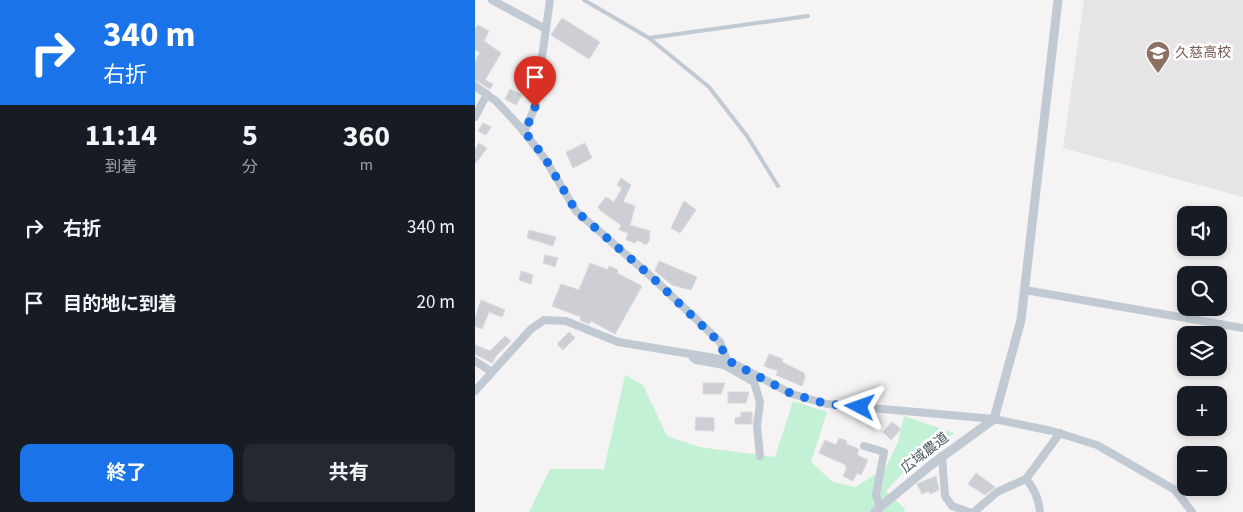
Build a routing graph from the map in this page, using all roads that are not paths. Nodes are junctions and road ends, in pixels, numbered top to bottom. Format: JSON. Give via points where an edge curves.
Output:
{"nodes":[{"id":1,"x":492,"y":0,"type":"edge"},
{"id":2,"x":550,"y":0,"type":"edge"},
{"id":3,"x":584,"y":0,"type":"edge"},
{"id":4,"x":1058,"y":0,"type":"edge"},
{"id":5,"x":505,"y":3,"type":"edge"},
{"id":6,"x":808,"y":16,"type":"dead end"},
{"id":7,"x":546,"y":29,"type":"junction"},
{"id":8,"x":649,"y":38,"type":"junction"},
{"id":9,"x":475,"y":86,"type":"edge"},
{"id":10,"x":487,"y":94,"type":"junction"},
{"id":11,"x":475,"y":117,"type":"edge"},
{"id":12,"x":525,"y":132,"type":"junction"},
{"id":13,"x":778,"y":186,"type":"dead end"},
{"id":14,"x":1025,"y":290,"type":"junction"},
{"id":15,"x":1243,"y":328,"type":"edge"},
{"id":16,"x":688,"y":353,"type":"junction"},
{"id":17,"x":727,"y":360,"type":"junction"},
{"id":18,"x":475,"y":361,"type":"edge"},
{"id":19,"x":492,"y":372,"type":"junction"},
{"id":20,"x":475,"y":391,"type":"edge"},
{"id":21,"x":994,"y":419,"type":"junction"},
{"id":22,"x":1059,"y":433,"type":"junction"},
{"id":23,"x":864,"y":446,"type":"dead end"},
{"id":24,"x":760,"y":456,"type":"dead end"},
{"id":25,"x":942,"y":456,"type":"junction"},
{"id":26,"x":1026,"y":479,"type":"junction"},
{"id":27,"x":877,"y":509,"type":"edge"},
{"id":28,"x":969,"y":512,"type":"edge"},
{"id":29,"x":974,"y":512,"type":"edge"},
{"id":30,"x":1040,"y":512,"type":"edge"},
{"id":31,"x":1192,"y":512,"type":"edge"}],
"edges":[{"from":1,"to":5,"type":"street"},
{"from":2,"to":7,"type":"street"},
{"from":3,"to":8,"type":"lane"},
{"from":4,"to":14,"type":"street"},
{"from":5,"to":7,"type":"street"},
{"from":6,"to":8,"type":"lane"},
{"from":7,"to":12,"type":"street","via":[[535,107]]},
{"from":8,"to":13,"type":"lane","via":[[709,87],[747,136]]},
{"from":9,"to":10,"type":"street"},
{"from":10,"to":11,"type":"street"},
{"from":10,"to":12,"type":"street"},
{"from":12,"to":17,"type":"street","via":[[545,158],[576,211],[654,279],[719,342]]},
{"from":14,"to":15,"type":"street"},
{"from":14,"to":21,"type":"street","via":[[1021,320]]},
{"from":16,"to":17,"type":"street"},
{"from":16,"to":19,"type":"street","via":[[618,342],[565,321],[544,320],[531,329]]},
{"from":16,"to":24,"type":"street","via":[[696,360],[724,365],[754,382],[760,402],[757,426]]},
{"from":17,"to":21,"type":"street","via":[[792,394],[827,404]]},
{"from":18,"to":19,"type":"street"},
{"from":19,"to":20,"type":"street"},
{"from":21,"to":22,"type":"street"},
{"from":21,"to":25,"type":"street","name":"広域農道"},
{"from":22,"to":26,"type":"street"},
{"from":22,"to":31,"type":"street","via":[[1097,445],[1175,490]]},
{"from":23,"to":27,"type":"street","via":[[884,452],[875,495]]},
{"from":25,"to":27,"type":"street","name":"広域農道"},
{"from":25,"to":28,"type":"street","via":[[945,496],[952,506]]},
{"from":26,"to":29,"type":"street","via":[[997,492]]},
{"from":26,"to":30,"type":"street"}]}
